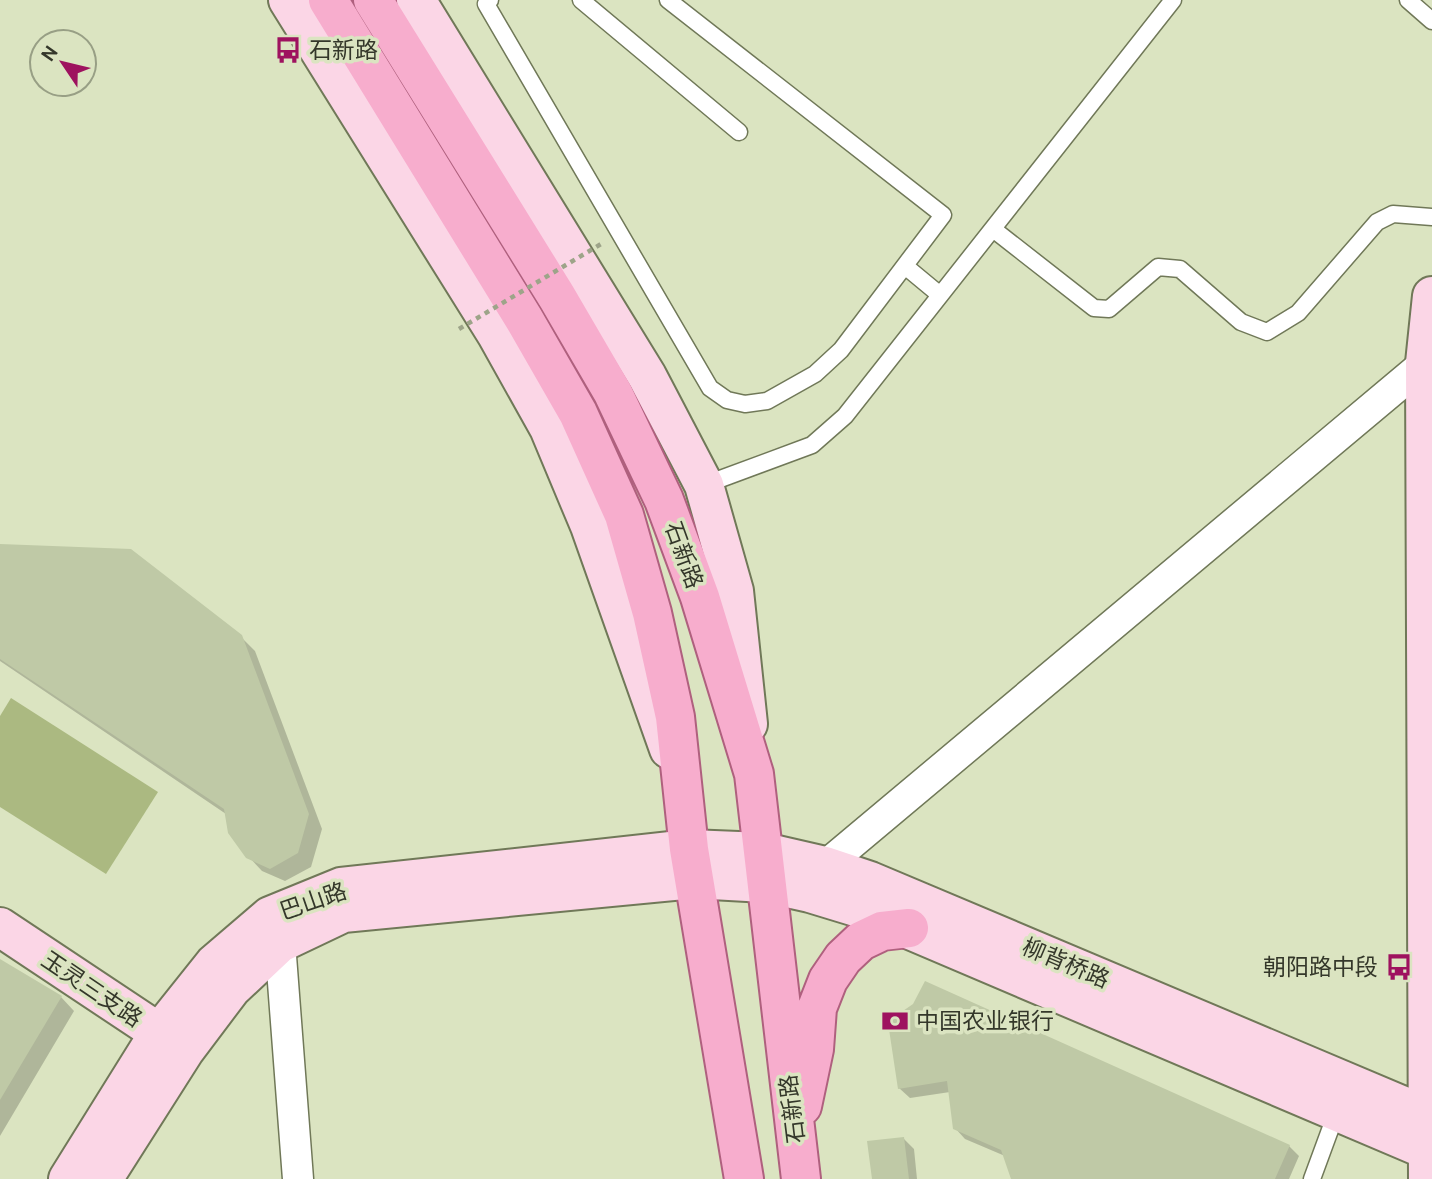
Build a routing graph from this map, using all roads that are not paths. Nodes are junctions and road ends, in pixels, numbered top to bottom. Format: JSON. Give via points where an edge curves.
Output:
{"nodes":[{"id":1,"x":288,"y":0,"type":"edge"},
{"id":2,"x":328,"y":0,"type":"edge"},
{"id":3,"x":373,"y":0,"type":"edge"},
{"id":4,"x":416,"y":0,"type":"edge"},
{"id":5,"x":489,"y":0,"type":"edge"},
{"id":6,"x":581,"y":0,"type":"edge"},
{"id":7,"x":668,"y":0,"type":"edge"},
{"id":8,"x":1173,"y":0,"type":"edge"},
{"id":9,"x":1408,"y":0,"type":"edge"},
{"id":10,"x":1432,"y":21,"type":"edge"},
{"id":11,"x":739,"y":132,"type":"dead end"},
{"id":12,"x":1432,"y":217,"type":"edge"},
{"id":13,"x":993,"y":229,"type":"junction"},
{"id":14,"x":905,"y":266,"type":"junction"},
{"id":15,"x":940,"y":295,"type":"junction"},
{"id":16,"x":1432,"y":296,"type":"edge"},
{"id":17,"x":1425,"y":363,"type":"junction"},
{"id":18,"x":704,"y":485,"type":"junction"},
{"id":19,"x":754,"y":774,"type":"junction"},
{"id":20,"x":683,"y":789,"type":"junction"},
{"id":21,"x":691,"y":864,"type":"junction"},
{"id":22,"x":825,"y":866,"type":"junction"},
{"id":23,"x":764,"y":867,"type":"junction"},
{"id":24,"x":0,"y":927,"type":"edge"},
{"id":25,"x":909,"y":928,"type":"junction"},
{"id":26,"x":280,"y":943,"type":"junction"},
{"id":27,"x":172,"y":1042,"type":"junction"},
{"id":28,"x":1337,"y":1111,"type":"junction"},
{"id":29,"x":796,"y":1139,"type":"junction"},
{"id":30,"x":1430,"y":1143,"type":"edge"},
{"id":31,"x":68,"y":1179,"type":"edge"},
{"id":32,"x":103,"y":1179,"type":"edge"},
{"id":33,"x":298,"y":1179,"type":"edge"},
{"id":34,"x":744,"y":1179,"type":"edge"},
{"id":35,"x":801,"y":1179,"type":"edge"},
{"id":36,"x":1312,"y":1179,"type":"edge"}],
"edges":[{"from":1,"to":20,"type":"street","via":[[498,335],[549,428],[590,526]]},
{"from":2,"to":20,"type":"main road","name":"石新路","via":[[524,319],[578,413],[624,515],[675,717]]},
{"from":3,"to":19,"type":"main road","name":"石新路","via":[[613,393],[673,524]]},
{"from":4,"to":18,"type":"street","via":[[647,376]]},
{"from":5,"to":14,"type":"lane","via":[[486,4],[710,388],[727,400],[745,404],[767,401],[816,374],[841,350]]},
{"from":6,"to":11,"type":"lane"},
{"from":7,"to":14,"type":"lane","via":[[943,215]]},
{"from":8,"to":13,"type":"lane"},
{"from":9,"to":10,"type":"lane"},
{"from":12,"to":13,"type":"lane","via":[[1393,214],[1377,222],[1298,313],[1267,332],[1241,322],[1180,269],[1158,267],[1109,309],[1094,308]]},
{"from":13,"to":15,"type":"lane"},
{"from":14,"to":15,"type":"lane"},
{"from":15,"to":18,"type":"lane","via":[[845,416],[812,445]]},
{"from":16,"to":17,"type":"street"},
{"from":17,"to":22,"type":"street"},
{"from":17,"to":30,"type":"street"},
{"from":18,"to":19,"type":"street","via":[[734,591]]},
{"from":19,"to":23,"type":"main road","name":"石新路"},
{"from":20,"to":21,"type":"main road","name":"石新路"},
{"from":21,"to":23,"type":"street","name":"柳背桥路"},
{"from":21,"to":26,"type":"street","name":"巴山路","via":[[343,913]]},
{"from":21,"to":27,"type":"street","name":"巴山路","via":[[341,887],[270,916],[214,964]]},
{"from":21,"to":34,"type":"main road","name":"石新路"},
{"from":22,"to":23,"type":"street","name":"柳背桥路"},
{"from":22,"to":30,"type":"street","name":"柳背桥路","via":[[921,902]]},
{"from":23,"to":25,"type":"street","name":"柳背桥路","via":[[822,896]]},
{"from":23,"to":29,"type":"main road","name":"石新路"},
{"from":24,"to":27,"type":"street","name":"玉灵三支路"},
{"from":25,"to":28,"type":"street","name":"柳背桥路"},
{"from":25,"to":29,"type":"main road","via":[[882,931],[861,941],[828,980],[817,1008],[814,1049]]},
{"from":26,"to":27,"type":"street","name":"巴山路"},
{"from":26,"to":33,"type":"street"},
{"from":27,"to":31,"type":"street","name":"巴山路"},
{"from":27,"to":32,"type":"street","name":"巴山路"},
{"from":28,"to":30,"type":"street","name":"柳背桥路"},
{"from":28,"to":36,"type":"lane"},
{"from":29,"to":35,"type":"main road","name":"石新路"}]}
